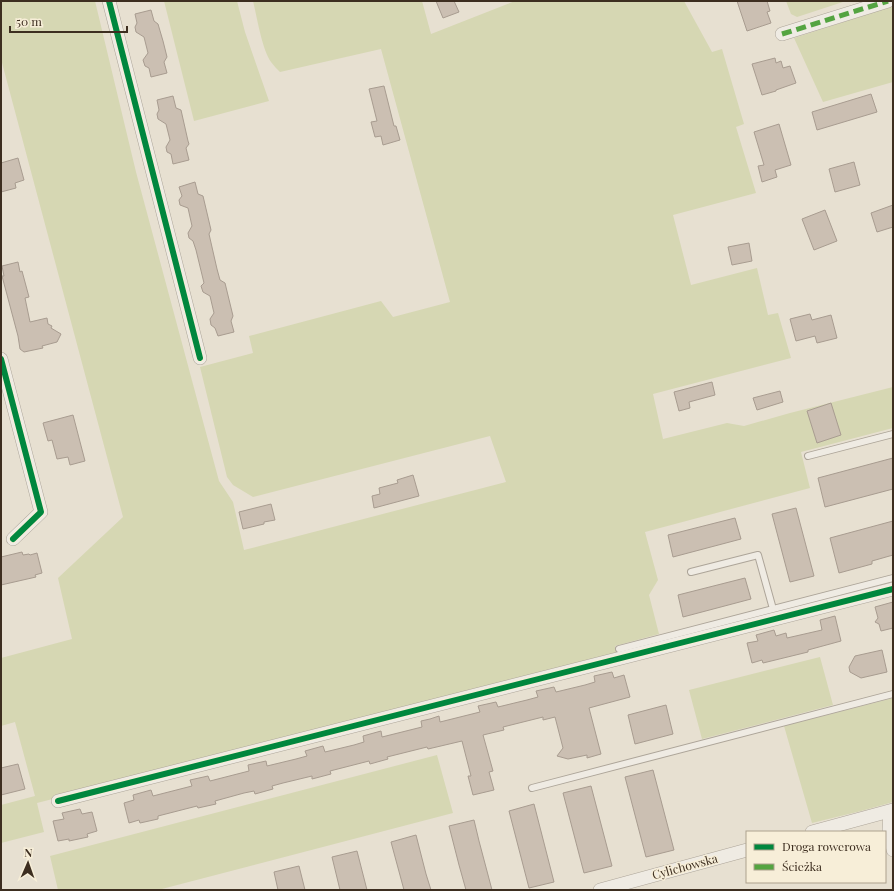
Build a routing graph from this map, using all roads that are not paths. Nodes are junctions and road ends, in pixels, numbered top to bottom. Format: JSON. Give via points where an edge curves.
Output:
{"nodes":[{"id":1,"x":109,"y":1,"type":"edge"},
{"id":2,"x":888,"y":1,"type":"edge"},
{"id":3,"x":782,"y":34,"type":"dead end"},
{"id":4,"x":200,"y":358,"type":"dead end"},
{"id":5,"x":1,"y":359,"type":"edge"},
{"id":6,"x":893,"y":434,"type":"edge"},
{"id":7,"x":808,"y":456,"type":"dead end"},
{"id":8,"x":13,"y":539,"type":"dead end"},
{"id":9,"x":691,"y":572,"type":"dead end"},
{"id":10,"x":893,"y":578,"type":"edge"},
{"id":11,"x":893,"y":589,"type":"edge"},
{"id":12,"x":773,"y":609,"type":"junction"},
{"id":13,"x":619,"y":649,"type":"dead end"},
{"id":14,"x":893,"y":694,"type":"edge"},
{"id":15,"x":532,"y":788,"type":"dead end"},
{"id":16,"x":58,"y":801,"type":"dead end"},
{"id":17,"x":891,"y":810,"type":"edge"},
{"id":18,"x":816,"y":831,"type":"edge"},
{"id":19,"x":746,"y":850,"type":"edge"},
{"id":20,"x":893,"y":850,"type":"edge"},
{"id":21,"x":600,"y":890,"type":"edge"}],
"edges":[{"from":1,"to":4,"type":"street"},
{"from":2,"to":3,"type":"street"},
{"from":5,"to":8,"type":"street","via":[[41,512]]},
{"from":6,"to":7,"type":"lane"},
{"from":9,"to":12,"type":"lane","via":[[758,555]]},
{"from":10,"to":12,"type":"lane"},
{"from":11,"to":16,"type":"street"},
{"from":12,"to":13,"type":"lane"},
{"from":14,"to":15,"type":"lane"},
{"from":17,"to":18,"type":"street"},
{"from":17,"to":20,"type":"street","via":[[888,831]]},
{"from":19,"to":21,"type":"street","name":"Cylichowska"}]}
